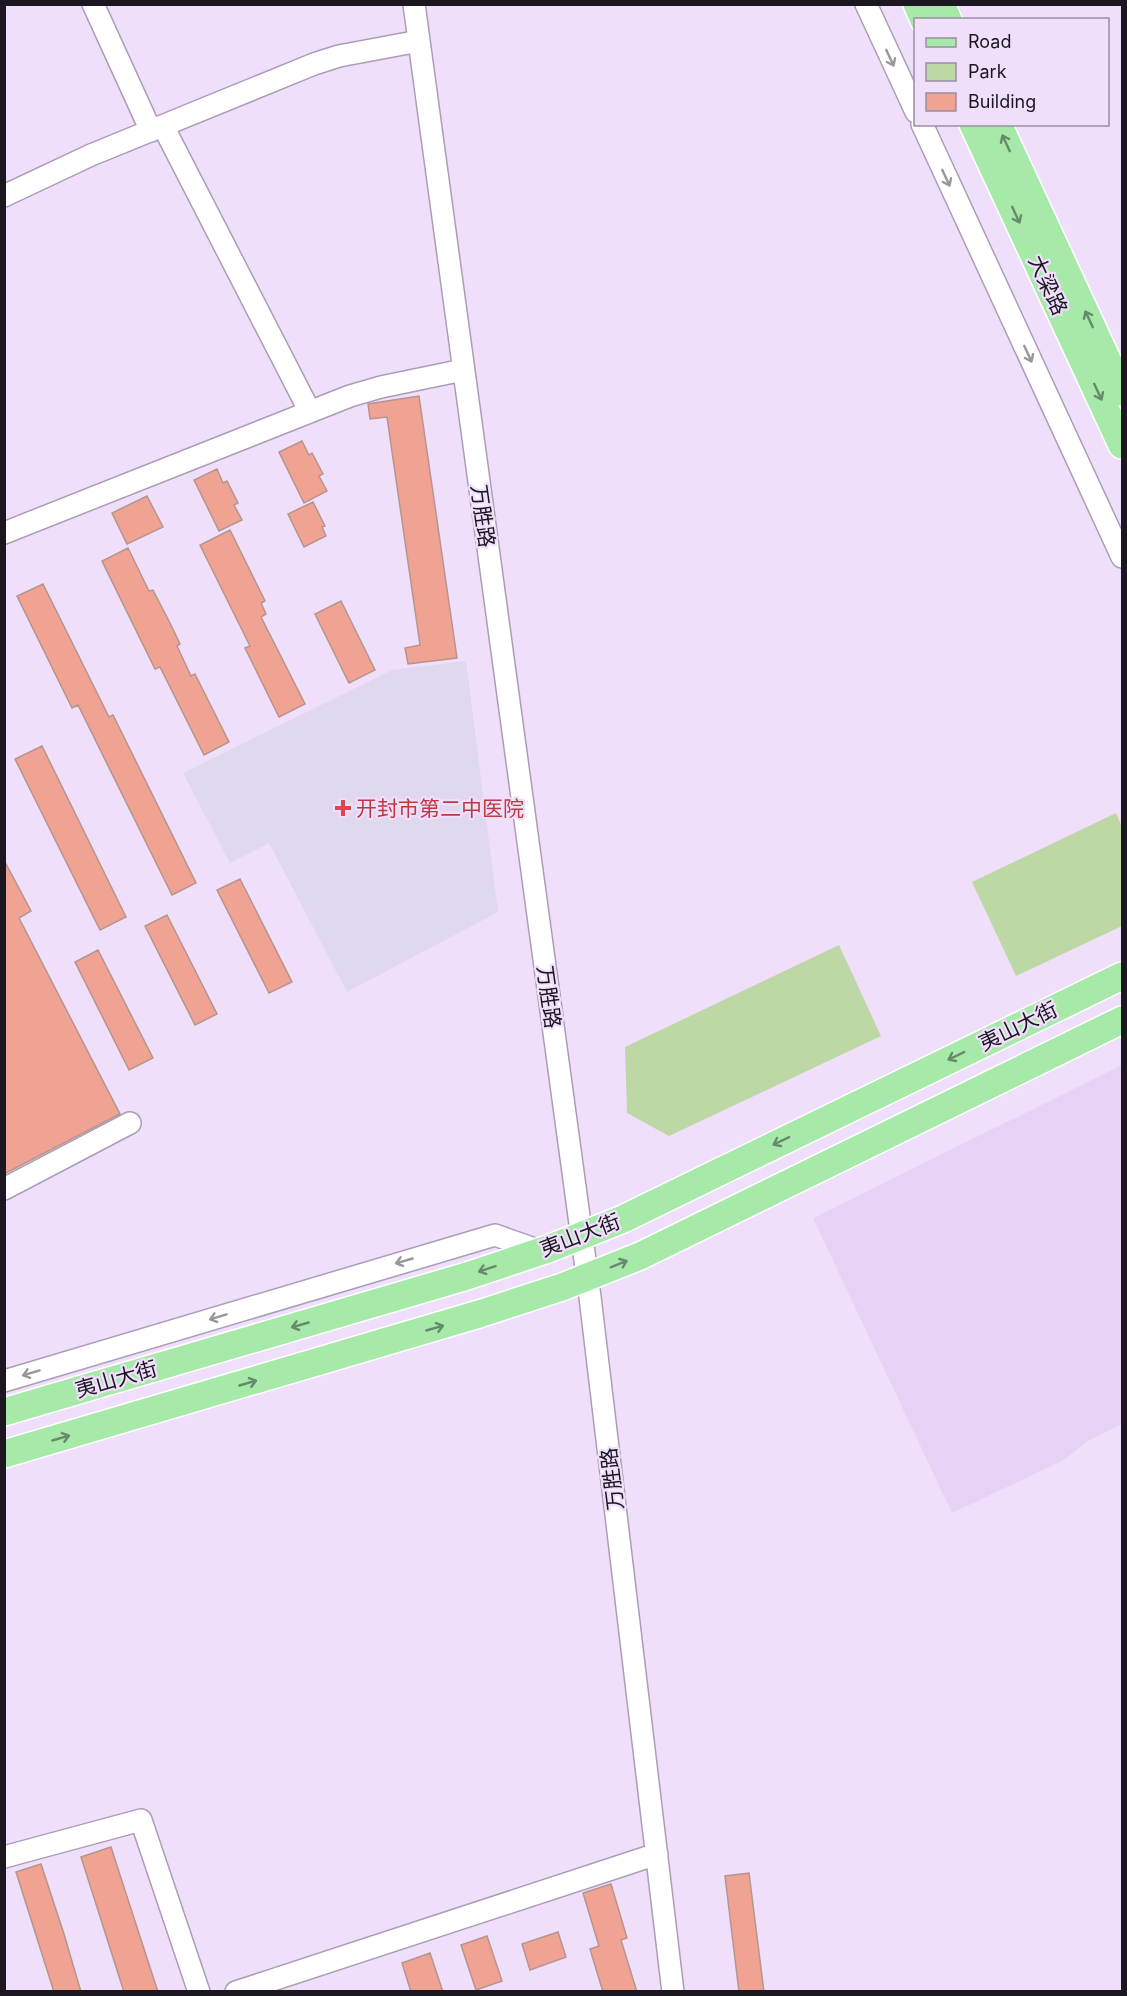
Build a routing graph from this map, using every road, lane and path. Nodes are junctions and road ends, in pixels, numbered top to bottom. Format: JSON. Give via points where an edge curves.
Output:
{"nodes":[{"id":1,"x":93,"y":4,"type":"edge"},
{"id":2,"x":414,"y":4,"type":"edge"},
{"id":3,"x":866,"y":4,"type":"edge"},
{"id":4,"x":917,"y":4,"type":"edge"},
{"id":5,"x":941,"y":4,"type":"edge"},
{"id":6,"x":923,"y":18,"type":"edge"},
{"id":7,"x":947,"y":18,"type":"edge"},
{"id":8,"x":419,"y":41,"type":"junction"},
{"id":9,"x":914,"y":110,"type":"edge"},
{"id":10,"x":922,"y":126,"type":"edge"},
{"id":11,"x":974,"y":126,"type":"edge"},
{"id":12,"x":999,"y":126,"type":"edge"},
{"id":13,"x":157,"y":128,"type":"junction"},
{"id":14,"x":4,"y":196,"type":"edge"},
{"id":15,"x":463,"y":370,"type":"junction"},
{"id":16,"x":1122,"y":392,"type":"edge"},
{"id":17,"x":310,"y":412,"type":"junction"},
{"id":18,"x":1122,"y":445,"type":"edge"},
{"id":19,"x":4,"y":533,"type":"edge"},
{"id":20,"x":1122,"y":557,"type":"edge"},
{"id":21,"x":1122,"y":976,"type":"edge"},
{"id":22,"x":1122,"y":1020,"type":"edge"},
{"id":23,"x":130,"y":1123,"type":"dead end"},
{"id":24,"x":4,"y":1189,"type":"edge"},
{"id":25,"x":582,"y":1235,"type":"junction"},
{"id":26,"x":540,"y":1251,"type":"junction"},
{"id":27,"x":588,"y":1277,"type":"junction"},
{"id":28,"x":4,"y":1381,"type":"edge"},
{"id":29,"x":4,"y":1412,"type":"edge"},
{"id":30,"x":4,"y":1454,"type":"edge"},
{"id":31,"x":657,"y":1854,"type":"junction"},
{"id":32,"x":4,"y":1857,"type":"edge"},
{"id":33,"x":199,"y":1992,"type":"edge"},
{"id":34,"x":236,"y":1992,"type":"edge"},
{"id":35,"x":673,"y":1992,"type":"edge"}],
"edges":[{"from":1,"to":13,"type":"street"},
{"from":2,"to":8,"type":"street","name":"万胜路"},
{"from":3,"to":9,"type":"street","one_way":true},
{"from":4,"to":6,"type":"main road"},
{"from":5,"to":7,"type":"main road"},
{"from":8,"to":13,"type":"street","via":[[314,64]]},
{"from":8,"to":15,"type":"street","name":"万胜路"},
{"from":10,"to":20,"type":"street","one_way":true},
{"from":11,"to":18,"type":"main road","name":"大梁路","one_way":true},
{"from":16,"to":12,"type":"main road","name":"大梁路","one_way":true},
{"from":13,"to":14,"type":"street"},
{"from":13,"to":17,"type":"street"},
{"from":15,"to":17,"type":"street","via":[[381,387]]},
{"from":15,"to":25,"type":"street","name":"万胜路"},
{"from":17,"to":19,"type":"street"},
{"from":21,"to":25,"type":"main road","name":"夷山大街","one_way":true,"via":[[623,1219]]},
{"from":27,"to":22,"type":"main road","name":"夷山大街","one_way":true,"via":[[640,1256]]},
{"from":23,"to":24,"type":"street"},
{"from":25,"to":26,"type":"main road","name":"夷山大街"},
{"from":25,"to":27,"type":"street","name":"万胜路"},
{"from":26,"to":28,"type":"street","one_way":true,"via":[[495,1235]]},
{"from":26,"to":29,"type":"main road","name":"夷山大街","one_way":true},
{"from":30,"to":27,"type":"main road","name":"夷山大街","one_way":true,"via":[[479,1314]]},
{"from":27,"to":31,"type":"street","name":"万胜路"},
{"from":31,"to":34,"type":"street"},
{"from":31,"to":35,"type":"street","name":"万胜路"},
{"from":32,"to":33,"type":"street","via":[[141,1820]]}]}
